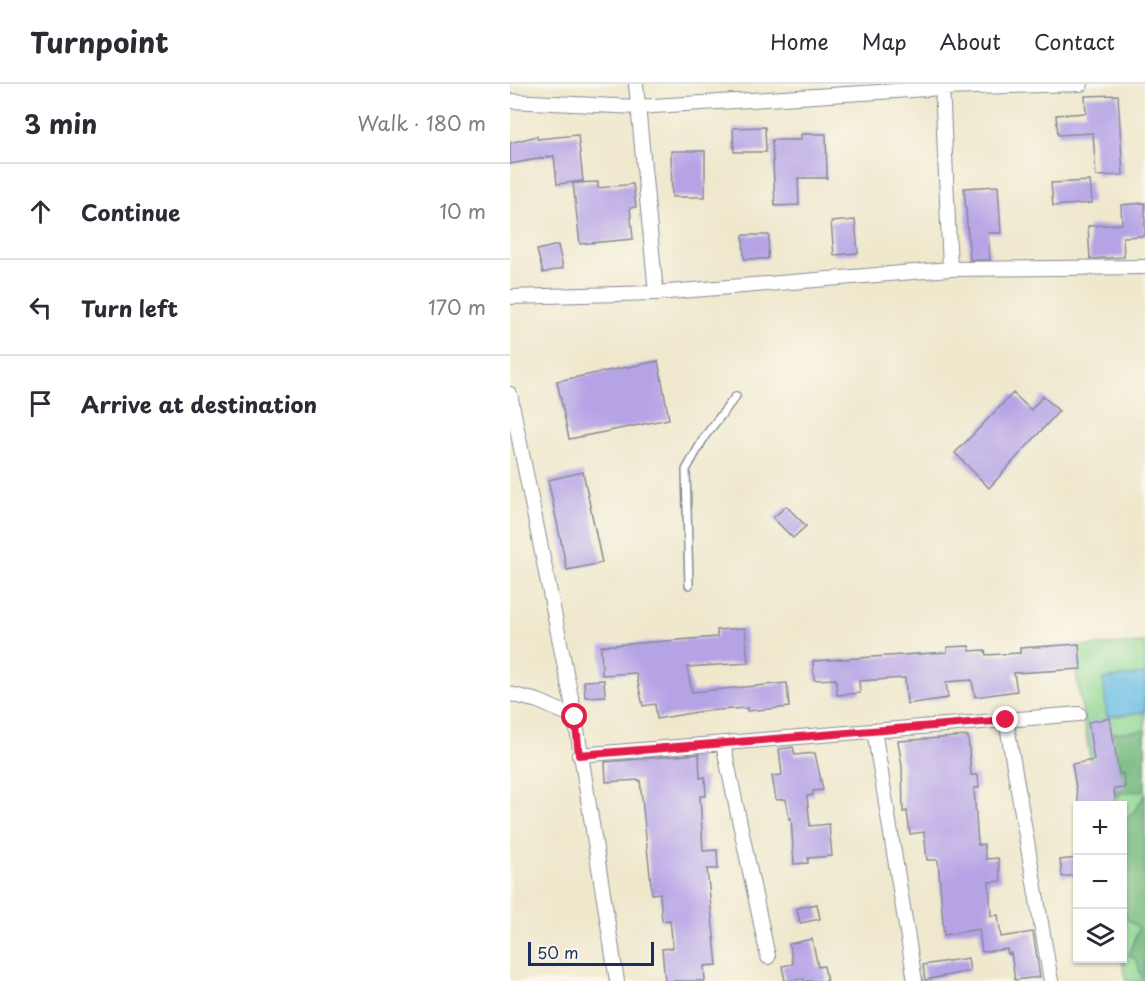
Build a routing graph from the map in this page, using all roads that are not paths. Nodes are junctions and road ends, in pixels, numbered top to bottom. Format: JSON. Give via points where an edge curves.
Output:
{"nodes":[{"id":1,"x":636,"y":84,"type":"edge"},
{"id":2,"x":1081,"y":84,"type":"edge"},
{"id":3,"x":942,"y":86,"type":"edge"},
{"id":4,"x":510,"y":101,"type":"edge"},
{"id":5,"x":637,"y":107,"type":"junction"},
{"id":6,"x":1145,"y":267,"type":"edge"},
{"id":7,"x":950,"y":269,"type":"junction"},
{"id":8,"x":656,"y":293,"type":"junction"},
{"id":9,"x":510,"y":297,"type":"edge"},
{"id":10,"x":510,"y":394,"type":"edge"},
{"id":11,"x":736,"y":396,"type":"dead end"},
{"id":12,"x":689,"y":585,"type":"dead end"},
{"id":13,"x":510,"y":694,"type":"edge"},
{"id":14,"x":1079,"y":714,"type":"dead end"},
{"id":15,"x":575,"y":717,"type":"junction"},
{"id":16,"x":1006,"y":720,"type":"junction"},
{"id":17,"x":874,"y":730,"type":"junction"},
{"id":18,"x":723,"y":743,"type":"junction"},
{"id":19,"x":579,"y":755,"type":"junction"},
{"id":20,"x":768,"y":957,"type":"dead end"},
{"id":21,"x":617,"y":981,"type":"edge"},
{"id":22,"x":915,"y":981,"type":"edge"},
{"id":23,"x":1052,"y":981,"type":"edge"}],
"edges":[{"from":1,"to":5,"type":"street"},
{"from":2,"to":3,"type":"street"},
{"from":3,"to":5,"type":"street"},
{"from":3,"to":7,"type":"street"},
{"from":4,"to":5,"type":"street"},
{"from":5,"to":8,"type":"street"},
{"from":6,"to":7,"type":"street"},
{"from":7,"to":8,"type":"street"},
{"from":8,"to":9,"type":"street"},
{"from":10,"to":15,"type":"street"},
{"from":11,"to":12,"type":"lane","via":[[705,436],[686,470]]},
{"from":13,"to":15,"type":"street"},
{"from":14,"to":16,"type":"street"},
{"from":15,"to":19,"type":"street"},
{"from":16,"to":17,"type":"street"},
{"from":16,"to":23,"type":"street"},
{"from":17,"to":18,"type":"street"},
{"from":17,"to":22,"type":"street"},
{"from":18,"to":19,"type":"street"},
{"from":18,"to":20,"type":"street"},
{"from":19,"to":21,"type":"street"}]}
